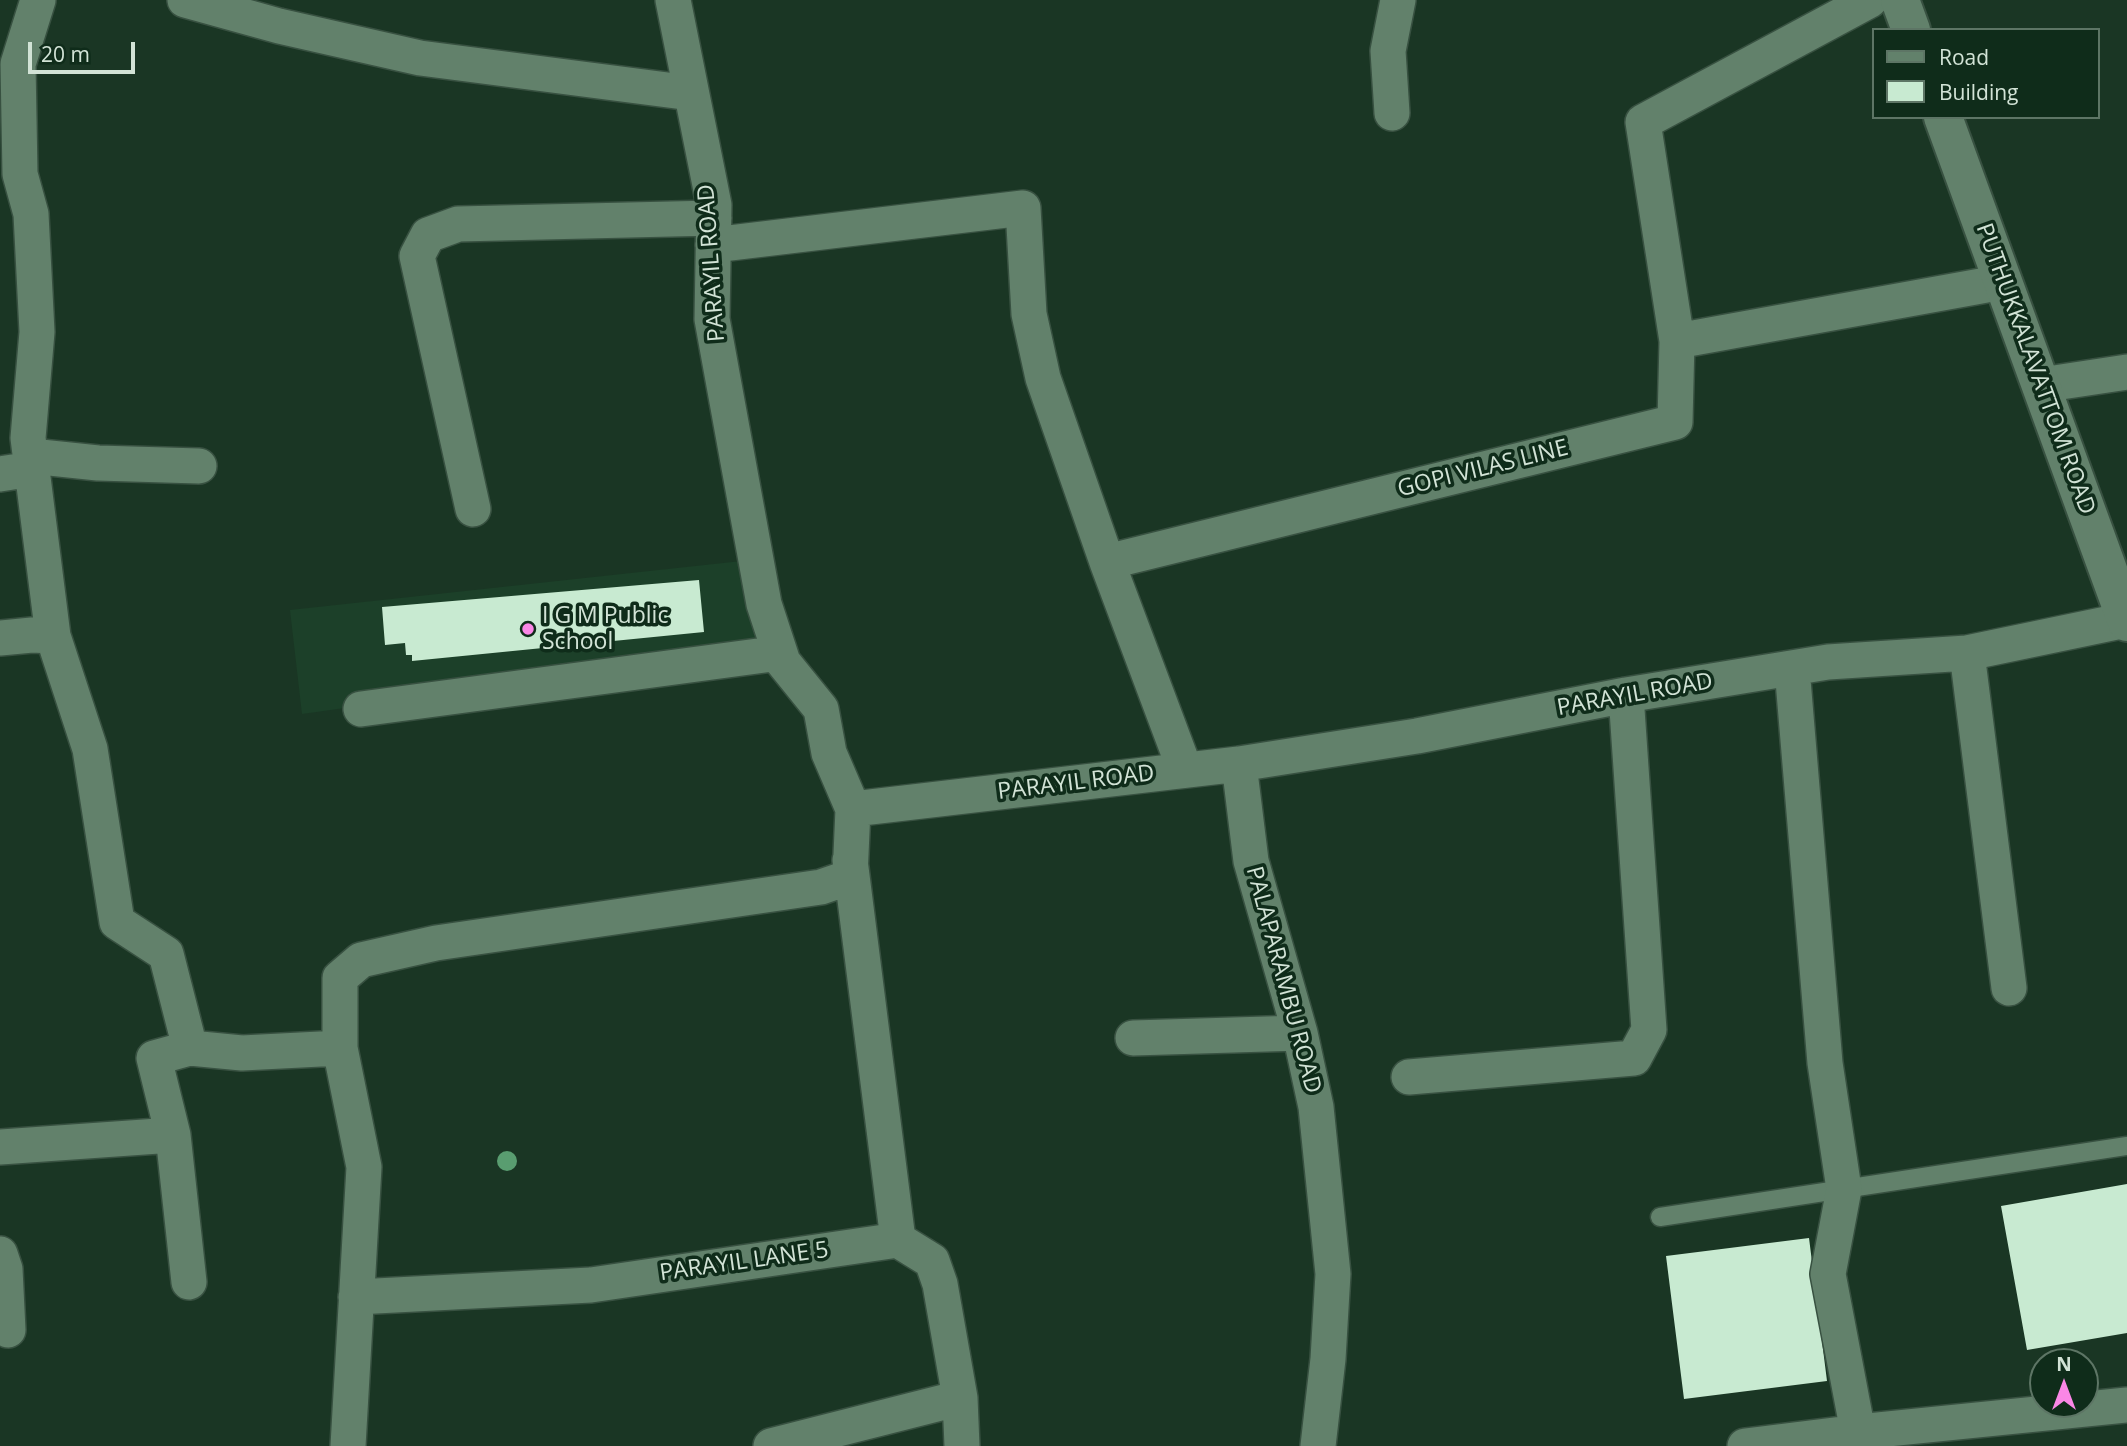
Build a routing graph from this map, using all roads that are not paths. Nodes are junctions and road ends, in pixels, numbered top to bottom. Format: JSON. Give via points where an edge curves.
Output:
{"nodes":[{"id":1,"x":38,"y":0,"type":"edge"},
{"id":2,"x":185,"y":0,"type":"edge"},
{"id":3,"x":673,"y":0,"type":"edge"},
{"id":4,"x":1398,"y":0,"type":"edge"},
{"id":5,"x":1871,"y":0,"type":"edge"},
{"id":6,"x":1900,"y":0,"type":"edge"},
{"id":7,"x":1910,"y":28,"type":"edge"},
{"id":8,"x":691,"y":93,"type":"junction"},
{"id":9,"x":1392,"y":113,"type":"dead end"},
{"id":10,"x":1944,"y":119,"type":"edge"},
{"id":11,"x":713,"y":232,"type":"junction"},
{"id":12,"x":2003,"y":282,"type":"junction"},
{"id":13,"x":1677,"y":341,"type":"junction"},
{"id":14,"x":2127,"y":372,"type":"edge"},
{"id":15,"x":2041,"y":385,"type":"junction"},
{"id":16,"x":21,"y":466,"type":"edge"},
{"id":17,"x":199,"y":466,"type":"dead end"},
{"id":18,"x":472,"y":509,"type":"dead end"},
{"id":19,"x":1107,"y":562,"type":"junction"},
{"id":20,"x":2127,"y":621,"type":"edge"},
{"id":21,"x":53,"y":636,"type":"junction"},
{"id":22,"x":0,"y":638,"type":"edge"},
{"id":23,"x":780,"y":653,"type":"junction"},
{"id":24,"x":1967,"y":653,"type":"junction"},
{"id":25,"x":1792,"y":668,"type":"junction"},
{"id":26,"x":1626,"y":695,"type":"junction"},
{"id":27,"x":361,"y":709,"type":"dead end"},
{"id":28,"x":1238,"y":764,"type":"junction"},
{"id":29,"x":1185,"y":770,"type":"junction"},
{"id":30,"x":853,"y":809,"type":"junction"},
{"id":31,"x":850,"y":860,"type":"junction"},
{"id":32,"x":2009,"y":988,"type":"dead end"},
{"id":33,"x":1300,"y":1033,"type":"junction"},
{"id":34,"x":1133,"y":1038,"type":"dead end"},
{"id":35,"x":190,"y":1048,"type":"junction"},
{"id":36,"x":340,"y":1048,"type":"junction"},
{"id":37,"x":1409,"y":1077,"type":"dead end"},
{"id":38,"x":173,"y":1135,"type":"junction"},
{"id":39,"x":2127,"y":1146,"type":"edge"},
{"id":40,"x":0,"y":1147,"type":"edge"},
{"id":41,"x":1844,"y":1189,"type":"junction"},
{"id":42,"x":1660,"y":1217,"type":"dead end"},
{"id":43,"x":898,"y":1240,"type":"junction"},
{"id":44,"x":0,"y":1254,"type":"edge"},
{"id":45,"x":188,"y":1283,"type":"dead end"},
{"id":46,"x":356,"y":1297,"type":"junction"},
{"id":47,"x":8,"y":1330,"type":"dead end"},
{"id":48,"x":960,"y":1398,"type":"junction"},
{"id":49,"x":2127,"y":1405,"type":"edge"},
{"id":50,"x":1858,"y":1432,"type":"junction"},
{"id":51,"x":348,"y":1446,"type":"edge"},
{"id":52,"x":771,"y":1446,"type":"edge"},
{"id":53,"x":962,"y":1446,"type":"edge"},
{"id":54,"x":1318,"y":1446,"type":"edge"},
{"id":55,"x":1745,"y":1446,"type":"edge"}],
"edges":[{"from":1,"to":16,"type":"street","via":[[18,64],[20,174],[31,214],[37,332],[28,438]]},
{"from":2,"to":8,"type":"street","via":[[419,58]]},
{"from":3,"to":8,"type":"street","name":"PARAYIL ROAD"},
{"from":4,"to":9,"type":"street","via":[[1388,51]]},
{"from":5,"to":13,"type":"street","via":[[1643,122]]},
{"from":6,"to":7,"type":"street"},
{"from":8,"to":11,"type":"street","name":"PARAYIL ROAD","via":[[713,205]]},
{"from":10,"to":12,"type":"street","name":"PUTHUKKALAVATTOM ROAD"},
{"from":11,"to":18,"type":"street","via":[[458,224],[428,235],[417,256]]},
{"from":11,"to":19,"type":"street","via":[[1023,208],[1029,314],[1043,378]]},
{"from":11,"to":23,"type":"street","name":"PARAYIL ROAD","via":[[712,319],[764,604]]},
{"from":12,"to":13,"type":"street"},
{"from":12,"to":15,"type":"street","name":"PUTHUKKALAVATTOM ROAD"},
{"from":13,"to":19,"type":"street","name":"GOPI VILAS LINE","via":[[1675,422]]},
{"from":14,"to":15,"type":"street"},
{"from":15,"to":20,"type":"street","name":"PUTHUKKALAVATTOM ROAD"},
{"from":16,"to":17,"type":"street"},
{"from":16,"to":21,"type":"street"},
{"from":19,"to":29,"type":"street"},
{"from":20,"to":24,"type":"street","name":"PARAYIL ROAD"},
{"from":21,"to":22,"type":"street"},
{"from":21,"to":35,"type":"street","via":[[90,749],[117,922],[166,954]]},
{"from":23,"to":27,"type":"street"},
{"from":23,"to":30,"type":"street","name":"PARAYIL ROAD","via":[[821,709],[829,753]]},
{"from":24,"to":25,"type":"street","name":"PARAYIL ROAD"},
{"from":24,"to":32,"type":"street"},
{"from":25,"to":26,"type":"street","name":"PARAYIL ROAD"},
{"from":25,"to":41,"type":"street","via":[[1825,1063]]},
{"from":26,"to":28,"type":"street","name":"PARAYIL ROAD","via":[[1417,736]]},
{"from":26,"to":37,"type":"street","via":[[1649,1030],[1634,1058]]},
{"from":28,"to":29,"type":"street","name":"PARAYIL ROAD"},
{"from":28,"to":33,"type":"street","name":"PALAPARAMBU ROAD","via":[[1251,861]]},
{"from":29,"to":30,"type":"street","name":"PARAYIL ROAD"},
{"from":30,"to":31,"type":"street"},
{"from":31,"to":36,"type":"street","via":[[850,877],[821,887],[436,943],[361,960],[340,978]]},
{"from":31,"to":43,"type":"street"},
{"from":33,"to":34,"type":"street"},
{"from":33,"to":54,"type":"street","name":"PALAPARAMBU ROAD","via":[[1316,1107],[1333,1274]]},
{"from":35,"to":36,"type":"street","via":[[242,1053]]},
{"from":35,"to":38,"type":"street","via":[[154,1058]]},
{"from":36,"to":46,"type":"street","via":[[364,1167]]},
{"from":38,"to":40,"type":"street"},
{"from":38,"to":45,"type":"street"},
{"from":39,"to":41,"type":"lane"},
{"from":41,"to":42,"type":"lane"},
{"from":41,"to":50,"type":"street","via":[[1828,1274]]},
{"from":43,"to":46,"type":"street","name":"PARAYIL LANE 5","via":[[591,1285]]},
{"from":43,"to":48,"type":"street","via":[[932,1261]]},
{"from":44,"to":47,"type":"street"},
{"from":46,"to":51,"type":"street"},
{"from":48,"to":52,"type":"street"},
{"from":48,"to":53,"type":"street"},
{"from":49,"to":50,"type":"street"},
{"from":50,"to":55,"type":"street"}]}
